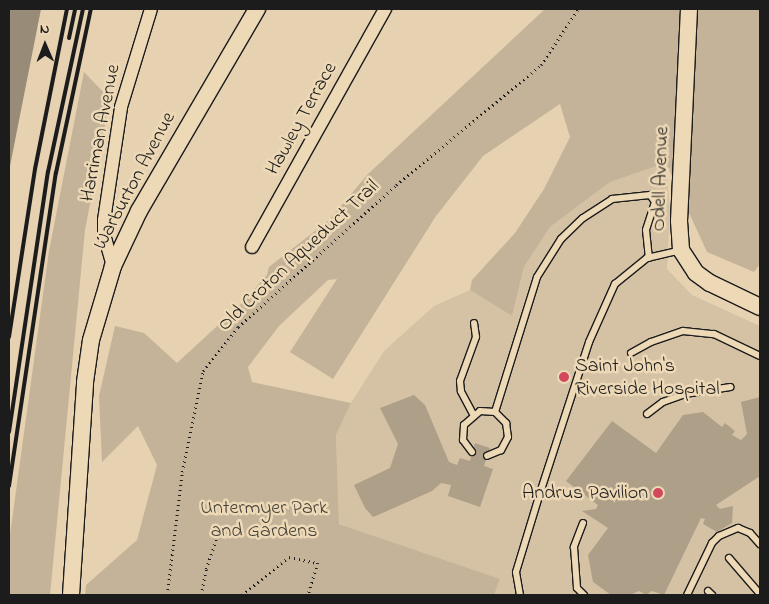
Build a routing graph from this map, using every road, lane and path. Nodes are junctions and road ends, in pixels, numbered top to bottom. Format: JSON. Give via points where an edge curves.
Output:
{"nodes":[{"id":1,"x":150,"y":9,"type":"edge"},
{"id":2,"x":257,"y":9,"type":"edge"},
{"id":3,"x":385,"y":9,"type":"edge"},
{"id":4,"x":578,"y":9,"type":"edge"},
{"id":5,"x":689,"y":9,"type":"edge"},
{"id":6,"x":252,"y":247,"type":"dead end"},
{"id":7,"x":681,"y":250,"type":"junction"},
{"id":8,"x":649,"y":258,"type":"junction"},
{"id":9,"x":113,"y":266,"type":"junction"},
{"id":10,"x":760,"y":307,"type":"edge"},
{"id":11,"x":474,"y":323,"type":"dead end"},
{"id":12,"x":631,"y":353,"type":"dead end"},
{"id":13,"x":760,"y":356,"type":"edge"},
{"id":14,"x":730,"y":387,"type":"dead end"},
{"id":15,"x":495,"y":412,"type":"junction"},
{"id":16,"x":473,"y":414,"type":"junction"},
{"id":17,"x":647,"y":414,"type":"dead end"},
{"id":18,"x":472,"y":452,"type":"dead end"},
{"id":19,"x":487,"y":456,"type":"dead end"},
{"id":20,"x":583,"y":523,"type":"dead end"},
{"id":21,"x":216,"y":540,"type":"dead end"},
{"id":22,"x":760,"y":544,"type":"edge"},
{"id":23,"x":729,"y":558,"type":"dead end"},
{"id":24,"x":518,"y":594,"type":"edge"},
{"id":25,"x":760,"y":594,"type":"edge"},
{"id":26,"x":71,"y":595,"type":"edge"},
{"id":27,"x":168,"y":595,"type":"edge"},
{"id":28,"x":201,"y":595,"type":"edge"},
{"id":29,"x":242,"y":595,"type":"edge"},
{"id":30,"x":308,"y":595,"type":"edge"},
{"id":31,"x":584,"y":595,"type":"edge"},
{"id":32,"x":687,"y":595,"type":"edge"}],
"edges":[{"from":1,"to":9,"type":"street","name":"Harriman Avenue","via":[[121,107],[104,220],[104,234]]},
{"from":2,"to":9,"type":"street","name":"Warburton Avenue","via":[[139,211]]},
{"from":3,"to":6,"type":"street","name":"Hawley Terrace"},
{"from":4,"to":27,"type":"path","name":"Old Croton Aqueduct Trail","via":[[541,65],[396,185],[238,327],[203,370],[182,472]]},
{"from":5,"to":7,"type":"street","name":"Odell Avenue","via":[[678,221]]},
{"from":7,"to":8,"type":"lane"},
{"from":7,"to":10,"type":"street","name":"Odell Avenue","via":[[696,273],[710,284]]},
{"from":8,"to":15,"type":"lane","via":[[646,230],[655,202],[650,195],[612,199],[583,218],[561,239],[537,277]]},
{"from":8,"to":24,"type":"lane","via":[[616,284],[589,342],[516,572]]},
{"from":9,"to":26,"type":"street","name":"Warburton Avenue","via":[[91,340],[85,382]]},
{"from":11,"to":16,"type":"lane","via":[[476,337],[460,381],[461,391]]},
{"from":12,"to":13,"type":"lane","via":[[650,342],[683,331],[714,334]]},
{"from":14,"to":17,"type":"lane","via":[[685,394],[663,402]]},
{"from":15,"to":16,"type":"lane"},
{"from":15,"to":19,"type":"lane","via":[[506,423],[508,437],[501,450]]},
{"from":16,"to":18,"type":"lane","via":[[462,433]]},
{"from":20,"to":31,"type":"lane","via":[[574,547],[576,588]]},
{"from":21,"to":28,"type":"path"},
{"from":22,"to":32,"type":"lane","via":[[750,533],[738,528],[719,536],[712,542]]},
{"from":23,"to":25,"type":"lane"},
{"from":29,"to":30,"type":"path","via":[[289,557],[318,563]]}]}
